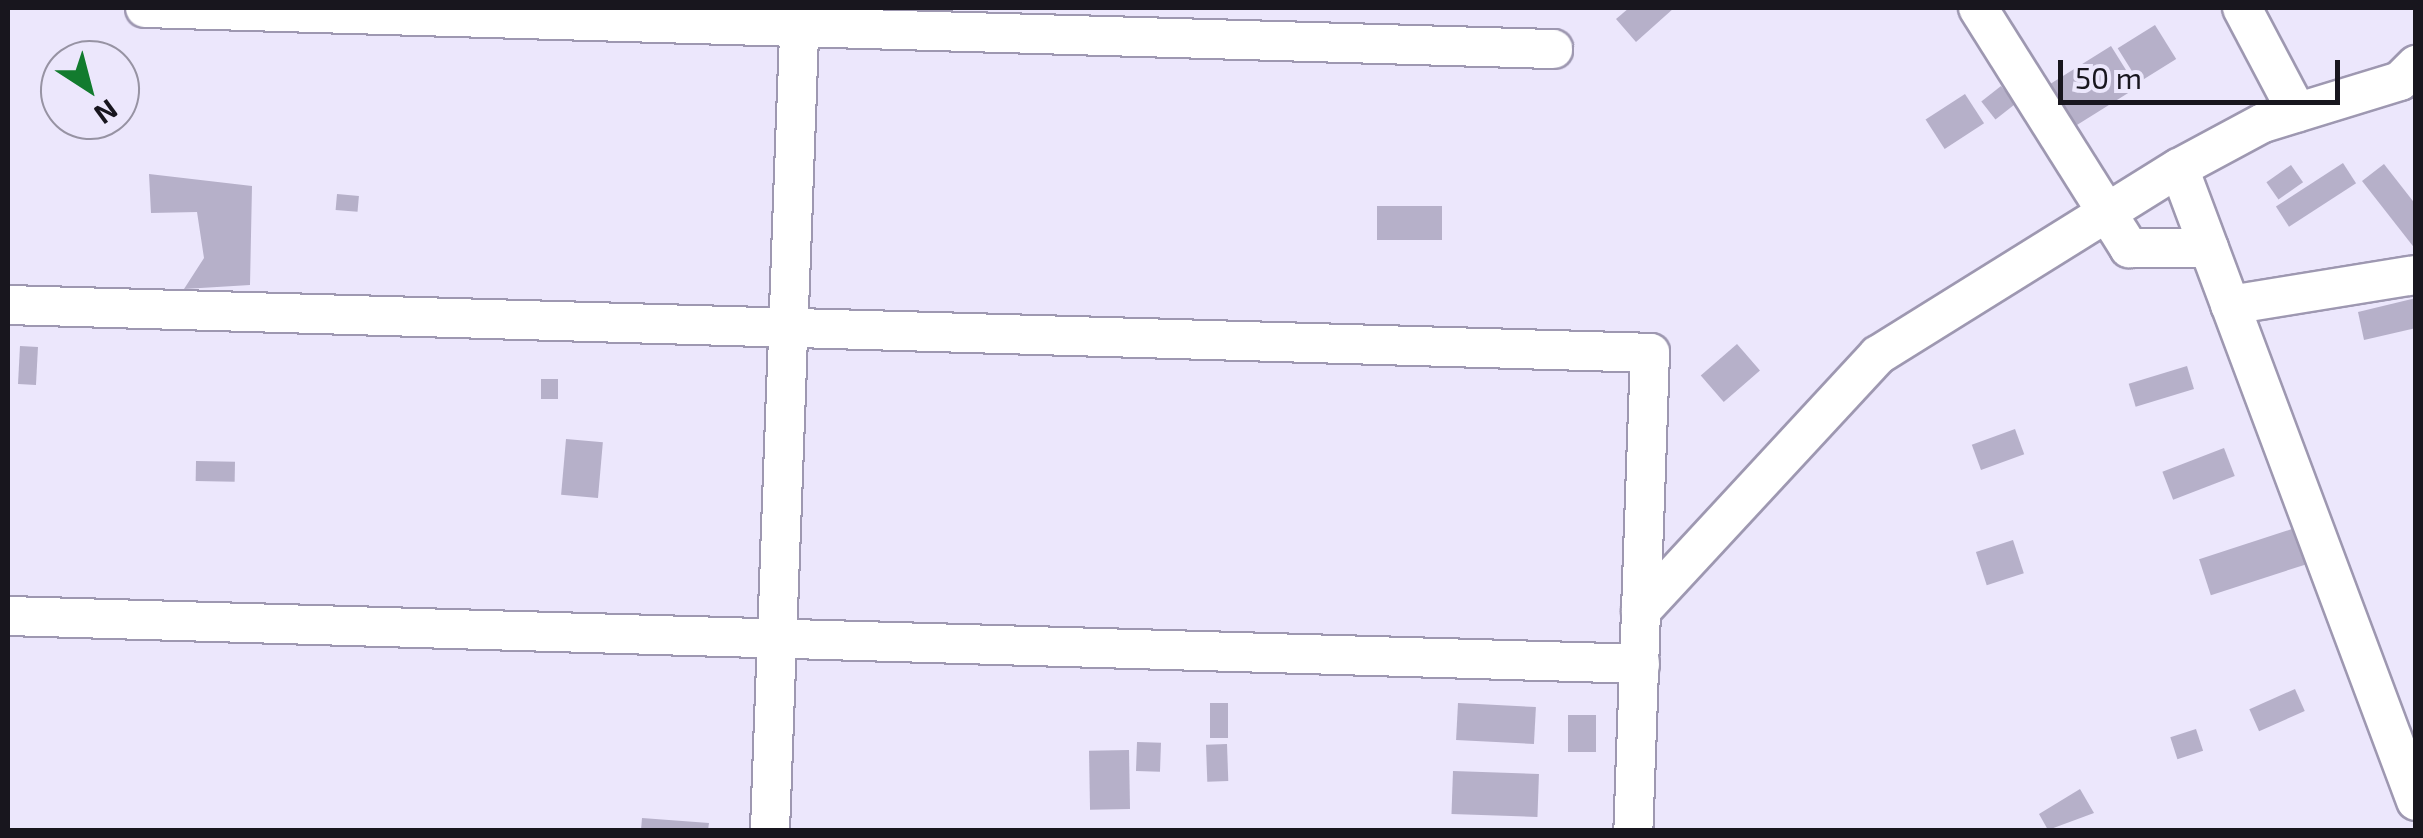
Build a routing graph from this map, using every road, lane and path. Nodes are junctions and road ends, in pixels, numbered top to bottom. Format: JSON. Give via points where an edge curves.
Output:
{"nodes":[{"id":1,"x":145,"y":8,"type":"edge"},
{"id":2,"x":1978,"y":8,"type":"edge"},
{"id":3,"x":2242,"y":8,"type":"edge"},
{"id":4,"x":799,"y":17,"type":"edge"},
{"id":5,"x":1553,"y":49,"type":"dead end"},
{"id":6,"x":2416,"y":65,"type":"edge"},
{"id":7,"x":2297,"y":112,"type":"junction"},
{"id":8,"x":2179,"y":168,"type":"junction"},
{"id":9,"x":2106,"y":210,"type":"junction"},
{"id":10,"x":2208,"y":248,"type":"junction"},
{"id":11,"x":2416,"y":275,"type":"edge"},
{"id":12,"x":8,"y":305,"type":"edge"},
{"id":13,"x":2230,"y":305,"type":"junction"},
{"id":14,"x":788,"y":328,"type":"junction"},
{"id":15,"x":1641,"y":611,"type":"junction"},
{"id":16,"x":8,"y":616,"type":"edge"},
{"id":17,"x":777,"y":638,"type":"junction"},
{"id":18,"x":1640,"y":664,"type":"junction"},
{"id":19,"x":2416,"y":800,"type":"edge"},
{"id":20,"x":770,"y":830,"type":"edge"},
{"id":21,"x":1633,"y":830,"type":"edge"}],
"edges":[{"from":1,"to":4,"type":"street"},
{"from":2,"to":9,"type":"street"},
{"from":3,"to":7,"type":"street"},
{"from":4,"to":5,"type":"street"},
{"from":4,"to":14,"type":"street"},
{"from":6,"to":7,"type":"street","via":[[2400,81]]},
{"from":7,"to":8,"type":"street"},
{"from":8,"to":9,"type":"street"},
{"from":8,"to":10,"type":"street"},
{"from":9,"to":10,"type":"street","via":[[2129,248]]},
{"from":9,"to":15,"type":"street","via":[[1878,355]]},
{"from":10,"to":13,"type":"street"},
{"from":11,"to":13,"type":"street"},
{"from":12,"to":14,"type":"street"},
{"from":13,"to":19,"type":"street"},
{"from":14,"to":15,"type":"street","via":[[1650,353]]},
{"from":14,"to":17,"type":"street"},
{"from":15,"to":18,"type":"street"},
{"from":16,"to":17,"type":"street"},
{"from":17,"to":18,"type":"street"},
{"from":17,"to":20,"type":"street"},
{"from":18,"to":21,"type":"street"}]}
